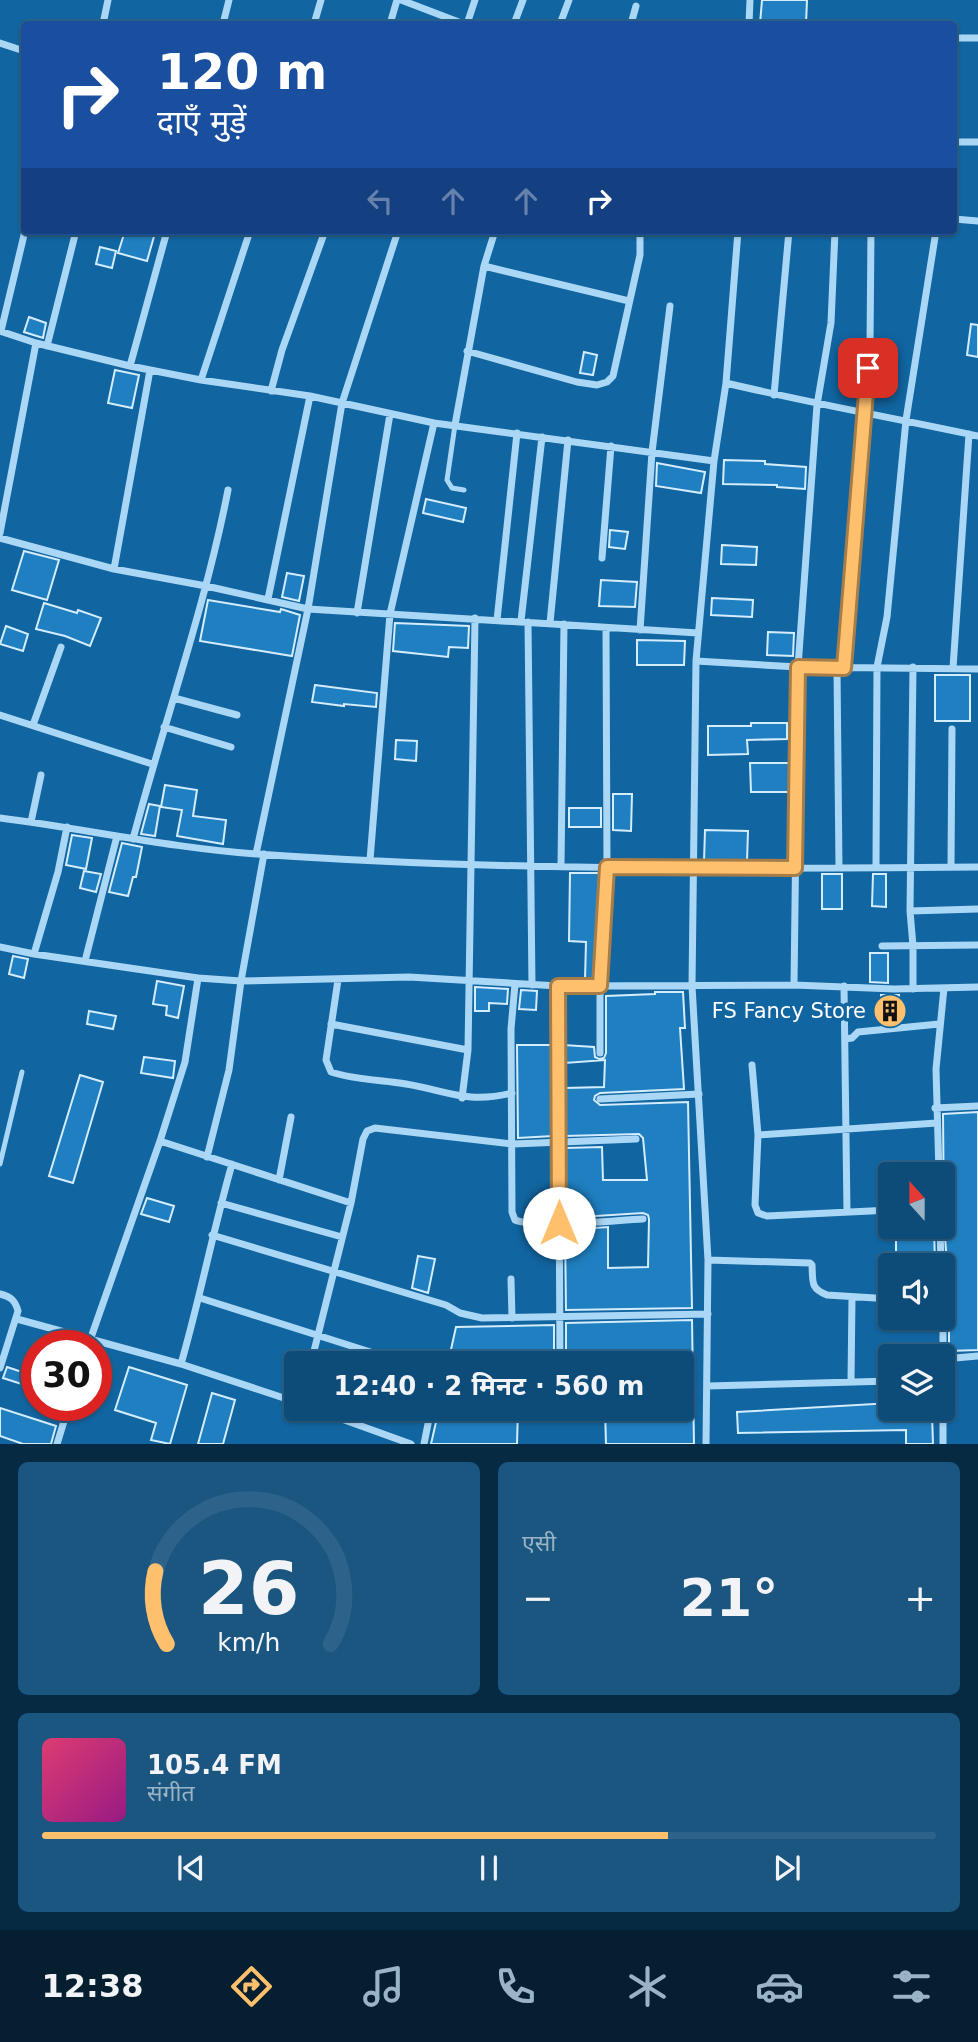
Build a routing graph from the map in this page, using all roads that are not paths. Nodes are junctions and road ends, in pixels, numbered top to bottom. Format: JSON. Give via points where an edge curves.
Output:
{"nodes":[{"id":1,"x":108,"y":0,"type":"edge"},
{"id":2,"x":229,"y":0,"type":"edge"},
{"id":3,"x":321,"y":0,"type":"edge"},
{"id":4,"x":399,"y":0,"type":"edge"},
{"id":5,"x":475,"y":0,"type":"edge"},
{"id":6,"x":523,"y":0,"type":"edge"},
{"id":7,"x":569,"y":0,"type":"edge"},
{"id":8,"x":750,"y":0,"type":"edge"},
{"id":9,"x":636,"y":6,"type":"dead end"},
{"id":10,"x":104,"y":21,"type":"edge"},
{"id":11,"x":224,"y":21,"type":"edge"},
{"id":12,"x":315,"y":21,"type":"edge"},
{"id":13,"x":391,"y":21,"type":"edge"},
{"id":14,"x":458,"y":21,"type":"edge"},
{"id":15,"x":467,"y":21,"type":"edge"},
{"id":16,"x":515,"y":21,"type":"edge"},
{"id":17,"x":561,"y":21,"type":"edge"},
{"id":18,"x":632,"y":21,"type":"edge"},
{"id":19,"x":749,"y":21,"type":"edge"},
{"id":20,"x":957,"y":38,"type":"edge"},
{"id":21,"x":978,"y":38,"type":"edge"},
{"id":22,"x":0,"y":43,"type":"edge"},
{"id":23,"x":21,"y":50,"type":"edge"},
{"id":24,"x":957,"y":142,"type":"edge"},
{"id":25,"x":978,"y":142,"type":"edge"},
{"id":26,"x":957,"y":219,"type":"edge"},
{"id":27,"x":978,"y":221,"type":"edge"},
{"id":28,"x":24,"y":235,"type":"edge"},
{"id":29,"x":75,"y":235,"type":"edge"},
{"id":30,"x":166,"y":235,"type":"edge"},
{"id":31,"x":249,"y":235,"type":"edge"},
{"id":32,"x":324,"y":235,"type":"edge"},
{"id":33,"x":397,"y":235,"type":"edge"},
{"id":34,"x":494,"y":235,"type":"edge"},
{"id":35,"x":640,"y":235,"type":"edge"},
{"id":36,"x":738,"y":235,"type":"edge"},
{"id":37,"x":789,"y":235,"type":"edge"},
{"id":38,"x":835,"y":235,"type":"edge"},
{"id":39,"x":871,"y":235,"type":"edge"},
{"id":40,"x":935,"y":235,"type":"edge"},
{"id":41,"x":484,"y":266,"type":"junction"},
{"id":42,"x":629,"y":301,"type":"junction"},
{"id":43,"x":670,"y":306,"type":"dead end"},
{"id":44,"x":0,"y":331,"type":"edge"},
{"id":45,"x":36,"y":343,"type":"junction"},
{"id":46,"x":47,"y":346,"type":"junction"},
{"id":47,"x":467,"y":351,"type":"junction"},
{"id":48,"x":130,"y":366,"type":"junction"},
{"id":49,"x":150,"y":370,"type":"junction"},
{"id":50,"x":201,"y":380,"type":"junction"},
{"id":51,"x":726,"y":383,"type":"junction"},
{"id":52,"x":271,"y":391,"type":"junction"},
{"id":53,"x":774,"y":394,"type":"junction"},
{"id":54,"x":310,"y":396,"type":"junction"},
{"id":55,"x":342,"y":403,"type":"junction"},
{"id":56,"x":817,"y":405,"type":"junction"},
{"id":57,"x":865,"y":413,"type":"junction"},
{"id":58,"x":390,"y":414,"type":"junction"},
{"id":59,"x":906,"y":420,"type":"junction"},
{"id":60,"x":435,"y":423,"type":"junction"},
{"id":61,"x":455,"y":425,"type":"junction"},
{"id":62,"x":517,"y":433,"type":"junction"},
{"id":63,"x":969,"y":434,"type":"junction"},
{"id":64,"x":542,"y":436,"type":"junction"},
{"id":65,"x":978,"y":436,"type":"edge"},
{"id":66,"x":568,"y":440,"type":"junction"},
{"id":67,"x":611,"y":446,"type":"junction"},
{"id":68,"x":652,"y":452,"type":"junction"},
{"id":69,"x":714,"y":461,"type":"junction"},
{"id":70,"x":228,"y":490,"type":"dead end"},
{"id":71,"x":464,"y":490,"type":"dead end"},
{"id":72,"x":0,"y":533,"type":"edge"},
{"id":73,"x":0,"y":538,"type":"edge"},
{"id":74,"x":603,"y":558,"type":"dead end"},
{"id":75,"x":114,"y":569,"type":"junction"},
{"id":76,"x":206,"y":586,"type":"junction"},
{"id":77,"x":268,"y":599,"type":"junction"},
{"id":78,"x":308,"y":609,"type":"junction"},
{"id":79,"x":357,"y":613,"type":"junction"},
{"id":80,"x":390,"y":614,"type":"junction"},
{"id":81,"x":475,"y":618,"type":"junction"},
{"id":82,"x":497,"y":620,"type":"junction"},
{"id":83,"x":524,"y":621,"type":"junction"},
{"id":84,"x":550,"y":623,"type":"junction"},
{"id":85,"x":564,"y":624,"type":"junction"},
{"id":86,"x":606,"y":628,"type":"junction"},
{"id":87,"x":640,"y":630,"type":"junction"},
{"id":88,"x":698,"y":633,"type":"junction"},
{"id":89,"x":61,"y":647,"type":"dead end"},
{"id":90,"x":696,"y":661,"type":"junction"},
{"id":91,"x":798,"y":667,"type":"junction"},
{"id":92,"x":877,"y":667,"type":"junction"},
{"id":93,"x":913,"y":667,"type":"junction"},
{"id":94,"x":840,"y":668,"type":"junction"},
{"id":95,"x":953,"y":668,"type":"junction"},
{"id":96,"x":978,"y":669,"type":"edge"},
{"id":97,"x":174,"y":698,"type":"junction"},
{"id":98,"x":0,"y":715,"type":"edge"},
{"id":99,"x":237,"y":715,"type":"dead end"},
{"id":100,"x":33,"y":725,"type":"junction"},
{"id":101,"x":164,"y":727,"type":"junction"},
{"id":102,"x":952,"y":729,"type":"dead end"},
{"id":103,"x":231,"y":747,"type":"dead end"},
{"id":104,"x":152,"y":764,"type":"junction"},
{"id":105,"x":41,"y":775,"type":"dead end"},
{"id":106,"x":0,"y":818,"type":"edge"},
{"id":107,"x":31,"y":822,"type":"junction"},
{"id":108,"x":67,"y":827,"type":"junction"},
{"id":109,"x":117,"y":836,"type":"junction"},
{"id":110,"x":133,"y":839,"type":"junction"},
{"id":111,"x":260,"y":854,"type":"junction"},
{"id":112,"x":370,"y":860,"type":"junction"},
{"id":113,"x":472,"y":865,"type":"junction"},
{"id":114,"x":532,"y":866,"type":"junction"},
{"id":115,"x":561,"y":866,"type":"junction"},
{"id":116,"x":607,"y":867,"type":"junction"},
{"id":117,"x":876,"y":867,"type":"junction"},
{"id":118,"x":911,"y":867,"type":"junction"},
{"id":119,"x":951,"y":867,"type":"junction"},
{"id":120,"x":978,"y":867,"type":"edge"},
{"id":121,"x":795,"y":868,"type":"junction"},
{"id":122,"x":839,"y":868,"type":"junction"},
{"id":123,"x":692,"y":869,"type":"junction"},
{"id":124,"x":978,"y":909,"type":"edge"},
{"id":125,"x":910,"y":911,"type":"junction"},
{"id":126,"x":978,"y":944,"type":"edge"},
{"id":127,"x":882,"y":946,"type":"dead end"},
{"id":128,"x":913,"y":946,"type":"junction"},
{"id":129,"x":0,"y":947,"type":"edge"},
{"id":130,"x":34,"y":954,"type":"junction"},
{"id":131,"x":85,"y":961,"type":"junction"},
{"id":132,"x":198,"y":978,"type":"junction"},
{"id":133,"x":338,"y":980,"type":"junction"},
{"id":134,"x":241,"y":981,"type":"junction"},
{"id":135,"x":467,"y":981,"type":"junction"},
{"id":136,"x":515,"y":984,"type":"junction"},
{"id":137,"x":532,"y":985,"type":"junction"},
{"id":138,"x":794,"y":985,"type":"junction"},
{"id":139,"x":558,"y":986,"type":"junction"},
{"id":140,"x":600,"y":986,"type":"junction"},
{"id":141,"x":692,"y":986,"type":"junction"},
{"id":142,"x":844,"y":986,"type":"junction"},
{"id":143,"x":978,"y":987,"type":"edge"},
{"id":144,"x":944,"y":988,"type":"junction"},
{"id":145,"x":913,"y":989,"type":"junction"},
{"id":146,"x":331,"y":1024,"type":"junction"},
{"id":147,"x":939,"y":1024,"type":"junction"},
{"id":148,"x":845,"y":1039,"type":"junction"},
{"id":149,"x":468,"y":1049,"type":"junction"},
{"id":150,"x":600,"y":1053,"type":"dead end"},
{"id":151,"x":752,"y":1065,"type":"dead end"},
{"id":152,"x":22,"y":1072,"type":"dead end"},
{"id":153,"x":512,"y":1093,"type":"junction"},
{"id":154,"x":699,"y":1094,"type":"junction"},
{"id":155,"x":462,"y":1098,"type":"junction"},
{"id":156,"x":600,"y":1099,"type":"dead end"},
{"id":157,"x":978,"y":1106,"type":"edge"},
{"id":158,"x":935,"y":1108,"type":"junction"},
{"id":159,"x":291,"y":1117,"type":"dead end"},
{"id":160,"x":0,"y":1120,"type":"edge"},
{"id":161,"x":9,"y":1123,"type":"junction"},
{"id":162,"x":937,"y":1124,"type":"junction"},
{"id":163,"x":845,"y":1131,"type":"junction"},
{"id":164,"x":758,"y":1135,"type":"junction"},
{"id":165,"x":636,"y":1139,"type":"dead end"},
{"id":166,"x":160,"y":1141,"type":"junction"},
{"id":167,"x":558,"y":1141,"type":"junction"},
{"id":168,"x":513,"y":1144,"type":"junction"},
{"id":169,"x":207,"y":1157,"type":"junction"},
{"id":170,"x":939,"y":1162,"type":"edge"},
{"id":171,"x":0,"y":1164,"type":"edge"},
{"id":172,"x":232,"y":1164,"type":"junction"},
{"id":173,"x":279,"y":1180,"type":"junction"},
{"id":174,"x":221,"y":1203,"type":"junction"},
{"id":175,"x":351,"y":1203,"type":"junction"},
{"id":176,"x":878,"y":1211,"type":"edge"},
{"id":177,"x":847,"y":1212,"type":"junction"},
{"id":178,"x":643,"y":1219,"type":"dead end"},
{"id":179,"x":559,"y":1223,"type":"junction"},
{"id":180,"x":212,"y":1235,"type":"junction"},
{"id":181,"x":342,"y":1237,"type":"junction"},
{"id":182,"x":708,"y":1260,"type":"junction"},
{"id":183,"x":334,"y":1271,"type":"junction"},
{"id":184,"x":511,"y":1279,"type":"dead end"},
{"id":185,"x":0,"y":1294,"type":"edge"},
{"id":186,"x":852,"y":1297,"type":"junction"},
{"id":187,"x":200,"y":1298,"type":"junction"},
{"id":188,"x":878,"y":1299,"type":"edge"},
{"id":189,"x":708,"y":1314,"type":"junction"},
{"id":190,"x":559,"y":1317,"type":"junction"},
{"id":191,"x":512,"y":1318,"type":"junction"},
{"id":192,"x":17,"y":1319,"type":"junction"},
{"id":193,"x":51,"y":1330,"type":"edge"},
{"id":194,"x":93,"y":1330,"type":"edge"},
{"id":195,"x":318,"y":1337,"type":"junction"},
{"id":196,"x":112,"y":1348,"type":"edge"},
{"id":197,"x":3,"y":1349,"type":"edge"},
{"id":198,"x":314,"y":1351,"type":"edge"},
{"id":199,"x":365,"y":1351,"type":"edge"},
{"id":200,"x":559,"y":1351,"type":"edge"},
{"id":201,"x":978,"y":1356,"type":"edge"},
{"id":202,"x":955,"y":1358,"type":"edge"},
{"id":203,"x":181,"y":1364,"type":"junction"},
{"id":204,"x":0,"y":1368,"type":"edge"},
{"id":205,"x":878,"y":1381,"type":"edge"},
{"id":206,"x":851,"y":1382,"type":"junction"},
{"id":207,"x":708,"y":1386,"type":"junction"},
{"id":208,"x":284,"y":1398,"type":"edge"},
{"id":209,"x":64,"y":1421,"type":"edge"},
{"id":210,"x":347,"y":1421,"type":"edge"},
{"id":211,"x":429,"y":1421,"type":"edge"},
{"id":212,"x":943,"y":1421,"type":"edge"},
{"id":213,"x":57,"y":1444,"type":"edge"},
{"id":214,"x":411,"y":1444,"type":"edge"},
{"id":215,"x":424,"y":1444,"type":"edge"},
{"id":216,"x":706,"y":1444,"type":"edge"},
{"id":217,"x":943,"y":1444,"type":"edge"}],
"edges":[{"from":1,"to":10,"type":"street"},
{"from":2,"to":11,"type":"street"},
{"from":3,"to":12,"type":"street"},
{"from":4,"to":13,"type":"street"},
{"from":4,"to":14,"type":"street"},
{"from":5,"to":15,"type":"street"},
{"from":6,"to":16,"type":"street"},
{"from":7,"to":17,"type":"street"},
{"from":8,"to":19,"type":"street"},
{"from":9,"to":18,"type":"street"},
{"from":20,"to":21,"type":"street"},
{"from":22,"to":23,"type":"street"},
{"from":24,"to":25,"type":"street"},
{"from":26,"to":27,"type":"street"},
{"from":28,"to":44,"type":"street"},
{"from":29,"to":46,"type":"street"},
{"from":30,"to":48,"type":"street"},
{"from":31,"to":50,"type":"street"},
{"from":32,"to":52,"type":"street"},
{"from":33,"to":55,"type":"street"},
{"from":34,"to":41,"type":"street"},
{"from":35,"to":42,"type":"street"},
{"from":36,"to":51,"type":"street"},
{"from":37,"to":53,"type":"street"},
{"from":38,"to":56,"type":"street","via":[[831,323]]},
{"from":39,"to":57,"type":"street"},
{"from":40,"to":59,"type":"street"},
{"from":41,"to":42,"type":"street"},
{"from":41,"to":47,"type":"street"},
{"from":42,"to":47,"type":"street","via":[[613,376],[607,382],[577,382]]},
{"from":43,"to":68,"type":"street"},
{"from":44,"to":45,"type":"street"},
{"from":45,"to":46,"type":"street"},
{"from":45,"to":72,"type":"street"},
{"from":46,"to":48,"type":"street"},
{"from":47,"to":61,"type":"street"},
{"from":48,"to":49,"type":"street"},
{"from":49,"to":50,"type":"street"},
{"from":49,"to":75,"type":"street"},
{"from":50,"to":52,"type":"street"},
{"from":51,"to":53,"type":"street"},
{"from":51,"to":69,"type":"street"},
{"from":52,"to":54,"type":"street"},
{"from":53,"to":56,"type":"street"},
{"from":54,"to":55,"type":"street"},
{"from":54,"to":77,"type":"street"},
{"from":55,"to":58,"type":"street"},
{"from":55,"to":78,"type":"street"},
{"from":56,"to":57,"type":"street"},
{"from":56,"to":91,"type":"street"},
{"from":57,"to":59,"type":"street"},
{"from":57,"to":94,"type":"street"},
{"from":58,"to":60,"type":"street"},
{"from":58,"to":79,"type":"street"},
{"from":59,"to":63,"type":"street"},
{"from":59,"to":92,"type":"street","via":[[887,617]]},
{"from":60,"to":61,"type":"street"},
{"from":60,"to":80,"type":"street"},
{"from":61,"to":62,"type":"street"},
{"from":61,"to":71,"type":"lane","via":[[447,480],[452,488]]},
{"from":62,"to":64,"type":"street"},
{"from":62,"to":82,"type":"street"},
{"from":63,"to":65,"type":"street"},
{"from":63,"to":95,"type":"street"},
{"from":64,"to":66,"type":"street"},
{"from":64,"to":83,"type":"street"},
{"from":66,"to":67,"type":"street"},
{"from":66,"to":84,"type":"street"},
{"from":67,"to":68,"type":"street"},
{"from":67,"to":74,"type":"street"},
{"from":68,"to":69,"type":"street"},
{"from":68,"to":87,"type":"street"},
{"from":69,"to":88,"type":"street"},
{"from":70,"to":76,"type":"street"},
{"from":73,"to":75,"type":"street"},
{"from":75,"to":76,"type":"street"},
{"from":76,"to":77,"type":"street"},
{"from":76,"to":97,"type":"street"},
{"from":77,"to":78,"type":"street"},
{"from":78,"to":79,"type":"street"},
{"from":78,"to":111,"type":"street"},
{"from":79,"to":80,"type":"street"},
{"from":80,"to":81,"type":"street"},
{"from":80,"to":112,"type":"street"},
{"from":81,"to":82,"type":"street"},
{"from":81,"to":113,"type":"street"},
{"from":82,"to":83,"type":"street"},
{"from":83,"to":84,"type":"street"},
{"from":83,"to":114,"type":"street"},
{"from":84,"to":85,"type":"street"},
{"from":85,"to":86,"type":"street"},
{"from":85,"to":115,"type":"street"},
{"from":86,"to":87,"type":"street"},
{"from":86,"to":116,"type":"street"},
{"from":87,"to":88,"type":"street"},
{"from":88,"to":90,"type":"street"},
{"from":89,"to":100,"type":"street"},
{"from":90,"to":91,"type":"street"},
{"from":90,"to":123,"type":"street"},
{"from":91,"to":94,"type":"street"},
{"from":91,"to":121,"type":"street"},
{"from":92,"to":93,"type":"street"},
{"from":92,"to":94,"type":"street"},
{"from":92,"to":117,"type":"street"},
{"from":93,"to":95,"type":"street"},
{"from":93,"to":118,"type":"street"},
{"from":94,"to":122,"type":"street"},
{"from":95,"to":96,"type":"street"},
{"from":97,"to":99,"type":"street"},
{"from":97,"to":101,"type":"street"},
{"from":98,"to":100,"type":"street"},
{"from":100,"to":104,"type":"street"},
{"from":101,"to":103,"type":"street"},
{"from":101,"to":104,"type":"street"},
{"from":102,"to":119,"type":"street"},
{"from":104,"to":110,"type":"street"},
{"from":105,"to":107,"type":"street"},
{"from":106,"to":107,"type":"street"},
{"from":107,"to":108,"type":"street"},
{"from":108,"to":109,"type":"street"},
{"from":108,"to":130,"type":"street"},
{"from":109,"to":110,"type":"street"},
{"from":109,"to":131,"type":"street"},
{"from":110,"to":111,"type":"street"},
{"from":111,"to":112,"type":"street"},
{"from":111,"to":134,"type":"street"},
{"from":112,"to":113,"type":"street"},
{"from":113,"to":114,"type":"street"},
{"from":113,"to":135,"type":"street"},
{"from":114,"to":115,"type":"street"},
{"from":114,"to":137,"type":"street"},
{"from":115,"to":116,"type":"street"},
{"from":116,"to":123,"type":"street"},
{"from":116,"to":140,"type":"street"},
{"from":117,"to":118,"type":"street"},
{"from":117,"to":122,"type":"street"},
{"from":118,"to":119,"type":"street"},
{"from":118,"to":125,"type":"street"},
{"from":119,"to":120,"type":"street"},
{"from":121,"to":122,"type":"street"},
{"from":121,"to":123,"type":"street"},
{"from":121,"to":138,"type":"street"},
{"from":123,"to":141,"type":"street"},
{"from":124,"to":125,"type":"street"},
{"from":125,"to":128,"type":"street"},
{"from":126,"to":128,"type":"street"},
{"from":127,"to":128,"type":"street"},
{"from":128,"to":145,"type":"street"},
{"from":129,"to":130,"type":"street"},
{"from":130,"to":131,"type":"street"},
{"from":131,"to":132,"type":"street"},
{"from":132,"to":134,"type":"street"},
{"from":132,"to":166,"type":"street","via":[[185,1062]]},
{"from":133,"to":134,"type":"street"},
{"from":133,"to":135,"type":"street","via":[[409,977]]},
{"from":133,"to":146,"type":"street"},
{"from":134,"to":169,"type":"street","via":[[229,1070]]},
{"from":135,"to":136,"type":"street"},
{"from":135,"to":149,"type":"street"},
{"from":136,"to":137,"type":"street"},
{"from":136,"to":153,"type":"street"},
{"from":137,"to":139,"type":"street"},
{"from":138,"to":141,"type":"street"},
{"from":138,"to":142,"type":"street"},
{"from":139,"to":140,"type":"street"},
{"from":139,"to":167,"type":"street"},
{"from":140,"to":141,"type":"street"},
{"from":140,"to":150,"type":"street"},
{"from":141,"to":154,"type":"street"},
{"from":142,"to":145,"type":"street"},
{"from":142,"to":148,"type":"street"},
{"from":143,"to":144,"type":"street"},
{"from":144,"to":145,"type":"street"},
{"from":144,"to":147,"type":"street"},
{"from":146,"to":149,"type":"street"},
{"from":146,"to":155,"type":"street","via":[[326,1060],[331,1072],[410,1084]]},
{"from":147,"to":148,"type":"street","via":[[858,1032]]},
{"from":147,"to":158,"type":"street"},
{"from":148,"to":163,"type":"street"},
{"from":149,"to":155,"type":"street"},
{"from":151,"to":164,"type":"street"},
{"from":152,"to":161,"type":"lane"},
{"from":153,"to":155,"type":"street"},
{"from":153,"to":168,"type":"street"},
{"from":154,"to":156,"type":"street"},
{"from":154,"to":182,"type":"street"},
{"from":157,"to":158,"type":"street"},
{"from":158,"to":162,"type":"street"},
{"from":159,"to":173,"type":"street"},
{"from":160,"to":161,"type":"lane"},
{"from":161,"to":171,"type":"lane"},
{"from":162,"to":163,"type":"street"},
{"from":162,"to":170,"type":"street"},
{"from":163,"to":164,"type":"street"},
{"from":163,"to":177,"type":"street"},
{"from":164,"to":177,"type":"street","via":[[758,1213]]},
{"from":165,"to":167,"type":"street"},
{"from":166,"to":169,"type":"street"},
{"from":166,"to":194,"type":"street"},
{"from":167,"to":168,"type":"street"},
{"from":167,"to":179,"type":"street"},
{"from":168,"to":175,"type":"street","via":[[375,1128],[363,1139]]},
{"from":168,"to":179,"type":"street","via":[[515,1220]]},
{"from":169,"to":172,"type":"street"},
{"from":172,"to":173,"type":"street"},
{"from":172,"to":174,"type":"street"},
{"from":173,"to":175,"type":"street"},
{"from":174,"to":180,"type":"street"},
{"from":174,"to":181,"type":"street"},
{"from":175,"to":181,"type":"street"},
{"from":176,"to":177,"type":"street"},
{"from":178,"to":179,"type":"street"},
{"from":179,"to":190,"type":"street"},
{"from":180,"to":183,"type":"street"},
{"from":180,"to":187,"type":"street"},
{"from":181,"to":183,"type":"street"},
{"from":182,"to":186,"type":"street","via":[[810,1263],[817,1291]]},
{"from":182,"to":189,"type":"street"},
{"from":183,"to":191,"type":"street","via":[[446,1305],[469,1317]]},
{"from":183,"to":195,"type":"street"},
{"from":184,"to":191,"type":"street"},
{"from":185,"to":192,"type":"street","via":[[16,1302]]},
{"from":186,"to":188,"type":"street"},
{"from":186,"to":206,"type":"street"},
{"from":187,"to":195,"type":"street"},
{"from":187,"to":203,"type":"street"},
{"from":189,"to":190,"type":"street"},
{"from":189,"to":207,"type":"street"},
{"from":190,"to":191,"type":"street"},
{"from":190,"to":200,"type":"street"},
{"from":192,"to":193,"type":"street"},
{"from":192,"to":197,"type":"street"},
{"from":195,"to":198,"type":"street"},
{"from":195,"to":199,"type":"street"},
{"from":196,"to":203,"type":"street"},
{"from":197,"to":204,"type":"street"},
{"from":201,"to":202,"type":"street"},
{"from":203,"to":208,"type":"street"},
{"from":205,"to":206,"type":"street"},
{"from":206,"to":207,"type":"street"},
{"from":207,"to":216,"type":"street"},
{"from":209,"to":213,"type":"street"},
{"from":210,"to":214,"type":"street"},
{"from":211,"to":215,"type":"street"},
{"from":212,"to":217,"type":"street"}]}
